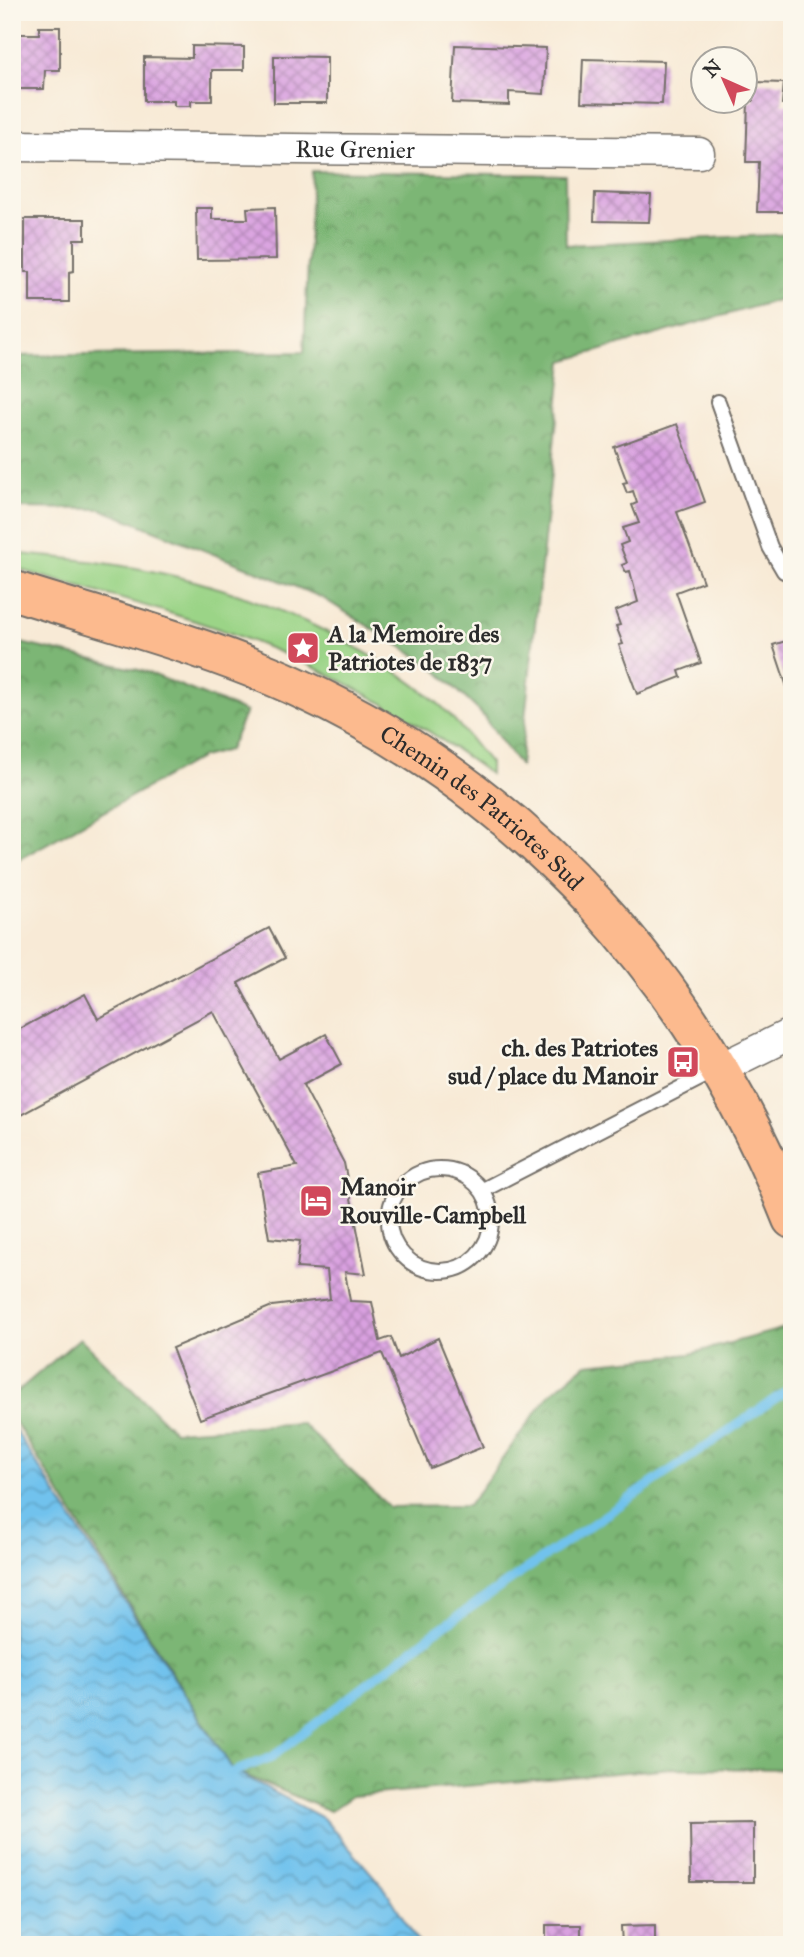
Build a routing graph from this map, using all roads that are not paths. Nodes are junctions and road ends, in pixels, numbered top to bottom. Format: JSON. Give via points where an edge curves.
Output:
{"nodes":[{"id":1,"x":12,"y":146,"type":"edge"},
{"id":2,"x":699,"y":153,"type":"dead end"},
{"id":3,"x":718,"y":402,"type":"dead end"},
{"id":4,"x":792,"y":574,"type":"edge"},
{"id":5,"x":12,"y":590,"type":"edge"},
{"id":6,"x":792,"y":1033,"type":"edge"},
{"id":7,"x":719,"y":1069,"type":"junction"},
{"id":8,"x":483,"y":1190,"type":"junction"},
{"id":9,"x":792,"y":1219,"type":"edge"}],
"edges":[{"from":1,"to":2,"type":"street","name":"Rue Grenier"},
{"from":3,"to":4,"type":"lane","via":[[770,547],[784,571]]},
{"from":5,"to":7,"type":"main road","name":"Chemin des Patriotes Sud","via":[[250,667],[337,706],[431,761],[513,824],[582,887],[676,1000]]},
{"from":6,"to":7,"type":"street"},
{"from":7,"to":8,"type":"lane"},
{"from":7,"to":9,"type":"main road","name":"Chemin des Patriotes Sud"},
{"from":8,"to":8,"type":"lane","via":[[459,1171],[429,1169],[415,1174],[393,1199],[388,1216],[398,1250],[428,1270],[463,1266],[478,1256],[492,1224]]}]}
